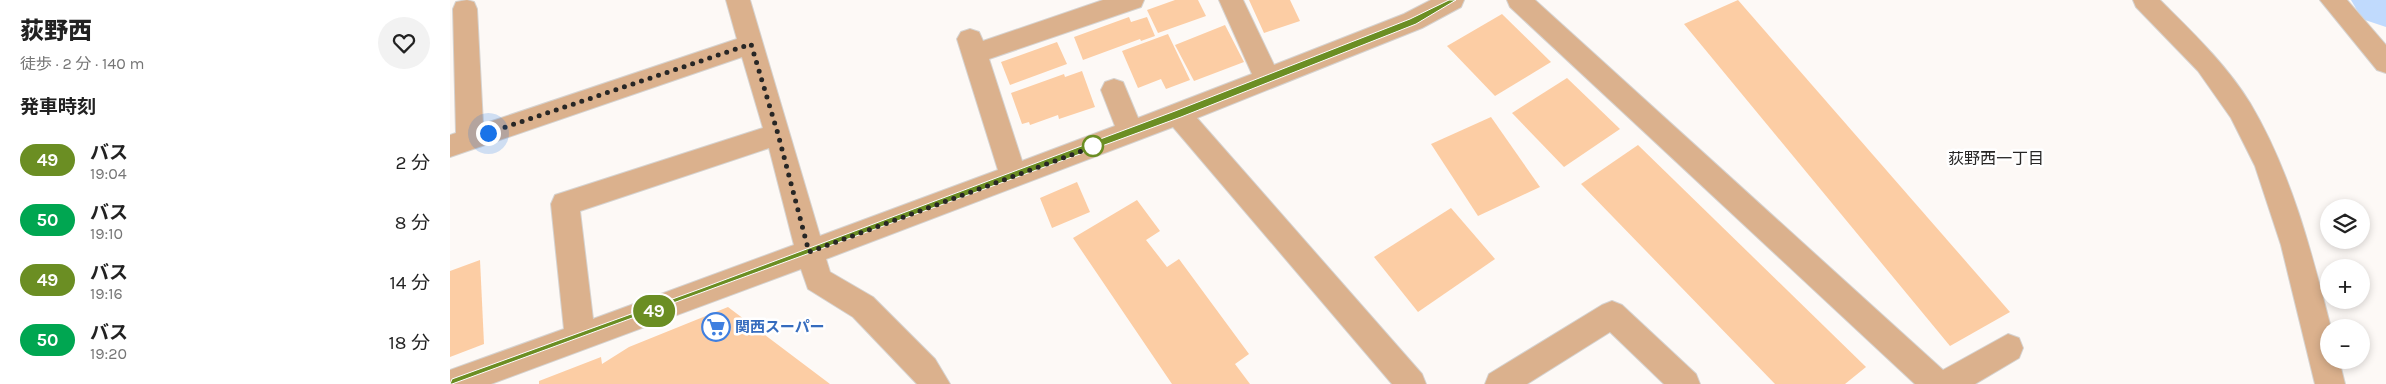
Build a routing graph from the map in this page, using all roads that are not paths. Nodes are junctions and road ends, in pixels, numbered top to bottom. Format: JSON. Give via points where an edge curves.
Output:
{"nodes":[{"id":1,"x":738,"y":0,"type":"edge"},
{"id":2,"x":1132,"y":0,"type":"edge"},
{"id":3,"x":1231,"y":0,"type":"edge"},
{"id":4,"x":1452,"y":0,"type":"edge"},
{"id":5,"x":1519,"y":0,"type":"edge"},
{"id":6,"x":2146,"y":0,"type":"edge"},
{"id":7,"x":2332,"y":0,"type":"edge"},
{"id":8,"x":465,"y":9,"type":"dead end"},
{"id":9,"x":751,"y":44,"type":"junction"},
{"id":10,"x":2386,"y":63,"type":"edge"},
{"id":11,"x":1267,"y":78,"type":"junction"},
{"id":12,"x":1114,"y":90,"type":"dead end"},
{"id":13,"x":1178,"y":114,"type":"junction"},
{"id":14,"x":1131,"y":132,"type":"junction"},
{"id":15,"x":778,"y":134,"type":"junction"},
{"id":16,"x":460,"y":143,"type":"edge"},
{"id":17,"x":1014,"y":176,"type":"junction"},
{"id":18,"x":809,"y":252,"type":"junction"},
{"id":19,"x":580,"y":338,"type":"junction"},
{"id":20,"x":2008,"y":348,"type":"dead end"},
{"id":21,"x":452,"y":384,"type":"edge"},
{"id":22,"x":935,"y":384,"type":"edge"},
{"id":23,"x":1411,"y":384,"type":"edge"},
{"id":24,"x":1500,"y":384,"type":"edge"},
{"id":25,"x":1685,"y":384,"type":"edge"},
{"id":26,"x":1937,"y":384,"type":"edge"},
{"id":27,"x":1947,"y":384,"type":"edge"},
{"id":28,"x":2330,"y":384,"type":"edge"}],
"edges":[{"from":1,"to":9,"type":"street"},
{"from":2,"to":17,"type":"street","via":[[972,47]]},
{"from":3,"to":11,"type":"street"},
{"from":4,"to":11,"type":"street","via":[[1413,21]]},
{"from":5,"to":26,"type":"street"},
{"from":6,"to":28,"type":"street","via":[[2207,64],[2240,110],[2268,165],[2295,245]]},
{"from":7,"to":10,"type":"street"},
{"from":8,"to":16,"type":"street"},
{"from":9,"to":15,"type":"street"},
{"from":9,"to":16,"type":"street"},
{"from":11,"to":13,"type":"street"},
{"from":12,"to":14,"type":"street"},
{"from":13,"to":14,"type":"street"},
{"from":13,"to":23,"type":"street"},
{"from":14,"to":17,"type":"street"},
{"from":15,"to":18,"type":"street"},
{"from":15,"to":19,"type":"street","via":[[565,204]]},
{"from":17,"to":18,"type":"street"},
{"from":18,"to":19,"type":"street"},
{"from":18,"to":22,"type":"street","via":[[818,280],[863,308]]},
{"from":19,"to":21,"type":"street"},
{"from":20,"to":27,"type":"street"},
{"from":24,"to":25,"type":"street","via":[[1612,315]]}]}
